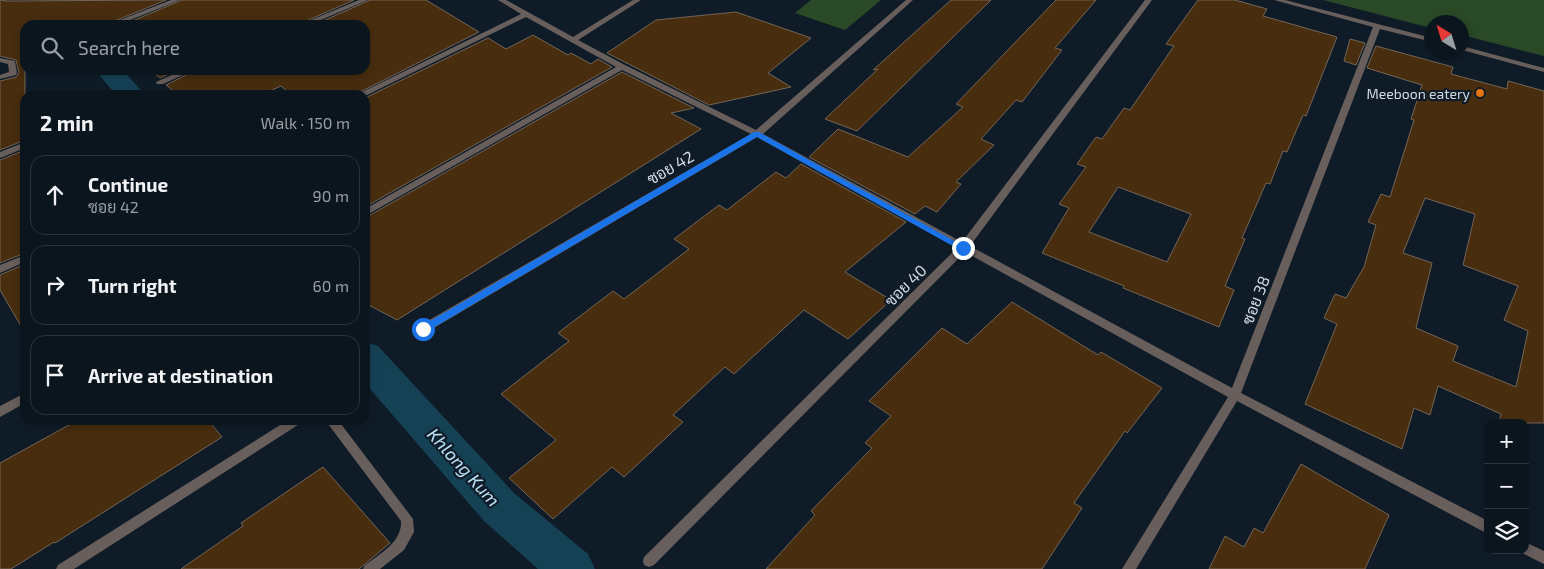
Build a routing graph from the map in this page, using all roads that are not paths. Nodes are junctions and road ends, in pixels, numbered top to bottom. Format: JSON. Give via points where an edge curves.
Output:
{"nodes":[{"id":1,"x":177,"y":0,"type":"edge"},
{"id":2,"x":365,"y":0,"type":"edge"},
{"id":3,"x":501,"y":0,"type":"edge"},
{"id":4,"x":638,"y":0,"type":"edge"},
{"id":5,"x":910,"y":0,"type":"edge"},
{"id":6,"x":1149,"y":0,"type":"edge"},
{"id":7,"x":1277,"y":0,"type":"edge"},
{"id":8,"x":525,"y":15,"type":"junction"},
{"id":9,"x":124,"y":20,"type":"edge"},
{"id":10,"x":315,"y":20,"type":"edge"},
{"id":11,"x":1378,"y":26,"type":"junction"},
{"id":12,"x":1424,"y":38,"type":"edge"},
{"id":13,"x":573,"y":40,"type":"junction"},
{"id":14,"x":1469,"y":50,"type":"edge"},
{"id":15,"x":0,"y":60,"type":"edge"},
{"id":16,"x":622,"y":67,"type":"junction"},
{"id":17,"x":1544,"y":70,"type":"edge"},
{"id":18,"x":178,"y":75,"type":"edge"},
{"id":19,"x":0,"y":78,"type":"edge"},
{"id":20,"x":160,"y":82,"type":"dead end"},
{"id":21,"x":370,"y":90,"type":"edge"},
{"id":22,"x":757,"y":134,"type":"junction"},
{"id":23,"x":20,"y":147,"type":"edge"},
{"id":24,"x":0,"y":155,"type":"edge"},
{"id":25,"x":370,"y":210,"type":"edge"},
{"id":26,"x":963,"y":248,"type":"junction"},
{"id":27,"x":20,"y":260,"type":"edge"},
{"id":28,"x":0,"y":269,"type":"edge"},
{"id":29,"x":423,"y":329,"type":"dead end"},
{"id":30,"x":1235,"y":395,"type":"junction"},
{"id":31,"x":20,"y":401,"type":"edge"},
{"id":32,"x":0,"y":412,"type":"edge"},
{"id":33,"x":289,"y":425,"type":"edge"},
{"id":34,"x":336,"y":425,"type":"edge"},
{"id":35,"x":1484,"y":526,"type":"edge"},
{"id":36,"x":1529,"y":550,"type":"edge"},
{"id":37,"x":1544,"y":558,"type":"edge"},
{"id":38,"x":648,"y":561,"type":"dead end"},
{"id":39,"x":63,"y":569,"type":"edge"},
{"id":40,"x":370,"y":569,"type":"edge"},
{"id":41,"x":1129,"y":569,"type":"edge"}],
"edges":[{"from":1,"to":9,"type":"street"},
{"from":2,"to":10,"type":"street"},
{"from":3,"to":8,"type":"street"},
{"from":4,"to":13,"type":"street"},
{"from":5,"to":22,"type":"street","name":"ซอย 42"},
{"from":6,"to":26,"type":"street","name":"ซอย 40"},
{"from":7,"to":11,"type":"street"},
{"from":8,"to":13,"type":"street"},
{"from":8,"to":21,"type":"street"},
{"from":11,"to":12,"type":"street"},
{"from":11,"to":30,"type":"street","name":"ซอย 38"},
{"from":13,"to":16,"type":"street"},
{"from":14,"to":17,"type":"street"},
{"from":15,"to":19,"type":"street","via":[[12,63],[12,73]]},
{"from":16,"to":22,"type":"street"},
{"from":16,"to":25,"type":"street"},
{"from":18,"to":20,"type":"street"},
{"from":22,"to":26,"type":"street"},
{"from":22,"to":29,"type":"street","name":"ซอย 42"},
{"from":23,"to":24,"type":"street"},
{"from":26,"to":30,"type":"street"},
{"from":26,"to":38,"type":"street","name":"ซอย 40"},
{"from":27,"to":28,"type":"street"},
{"from":30,"to":35,"type":"street"},
{"from":30,"to":41,"type":"street","name":"ซอย 38"},
{"from":31,"to":32,"type":"street"},
{"from":33,"to":39,"type":"street"},
{"from":34,"to":40,"type":"street","via":[[407,519],[408,532],[399,546]]},
{"from":36,"to":37,"type":"street"}]}
